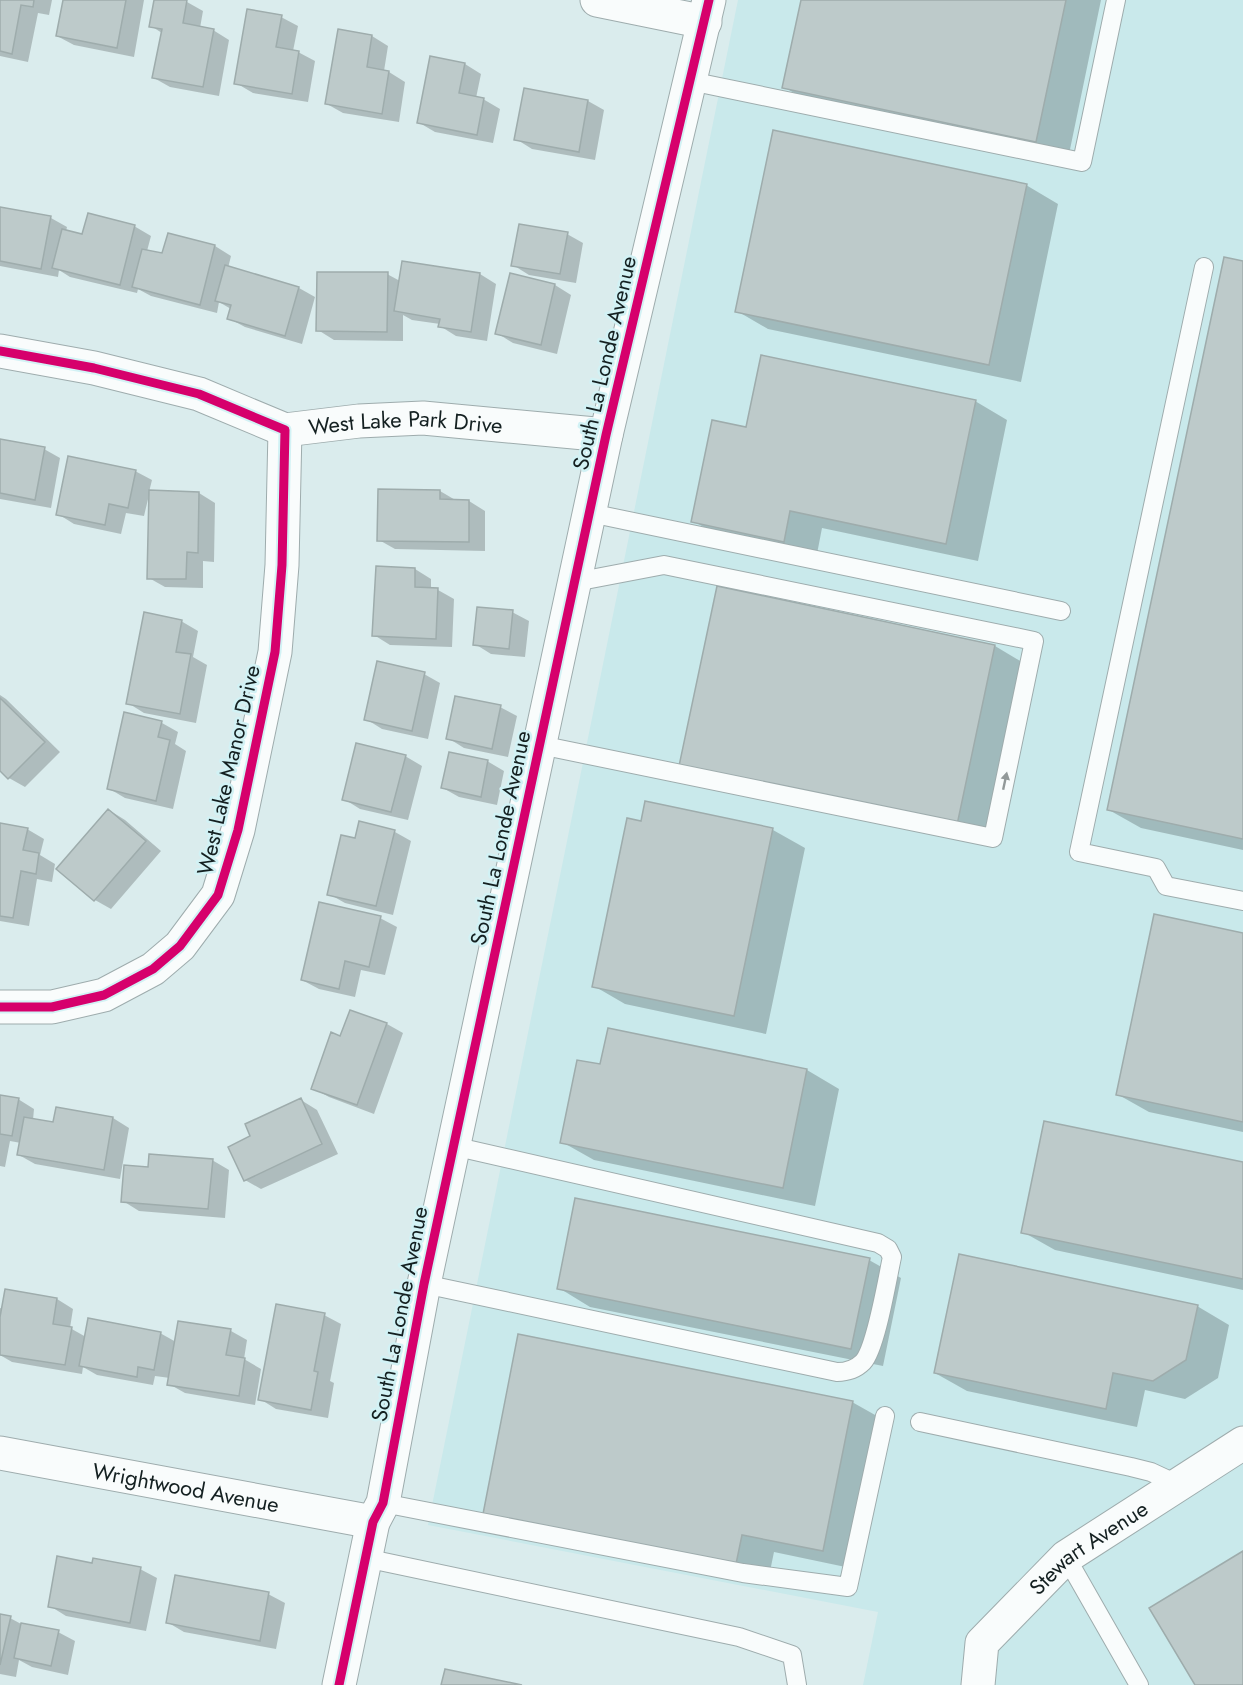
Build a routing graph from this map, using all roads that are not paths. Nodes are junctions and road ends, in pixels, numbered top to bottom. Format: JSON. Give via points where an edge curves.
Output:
{"nodes":[{"id":1,"x":597,"y":0,"type":"edge"},
{"id":2,"x":1116,"y":0,"type":"edge"},
{"id":3,"x":707,"y":11,"type":"edge"},
{"id":4,"x":690,"y":81,"type":"junction"},
{"id":5,"x":1204,"y":267,"type":"dead end"},
{"id":6,"x":0,"y":351,"type":"edge"},
{"id":7,"x":285,"y":430,"type":"junction"},
{"id":8,"x":606,"y":435,"type":"junction"},
{"id":9,"x":590,"y":513,"type":"junction"},
{"id":10,"x":575,"y":582,"type":"junction"},
{"id":11,"x":1061,"y":611,"type":"dead end"},
{"id":12,"x":540,"y":745,"type":"junction"},
{"id":13,"x":1243,"y":901,"type":"edge"},
{"id":14,"x":0,"y":1007,"type":"edge"},
{"id":15,"x":453,"y":1146,"type":"junction"},
{"id":16,"x":424,"y":1284,"type":"junction"},
{"id":17,"x":885,"y":1416,"type":"dead end"},
{"id":18,"x":920,"y":1422,"type":"dead end"},
{"id":19,"x":1243,"y":1443,"type":"edge"},
{"id":20,"x":0,"y":1453,"type":"edge"},
{"id":21,"x":1179,"y":1485,"type":"junction"},
{"id":22,"x":378,"y":1512,"type":"junction"},
{"id":23,"x":1066,"y":1557,"type":"junction"},
{"id":24,"x":365,"y":1558,"type":"junction"},
{"id":25,"x":339,"y":1685,"type":"edge"},
{"id":26,"x":797,"y":1685,"type":"edge"},
{"id":27,"x":978,"y":1685,"type":"edge"},
{"id":28,"x":1139,"y":1685,"type":"edge"}],
"edges":[{"from":1,"to":3,"type":"street"},
{"from":2,"to":4,"type":"lane","via":[[1082,162]]},
{"from":3,"to":4,"type":"street","name":"South La Londe Avenue"},
{"from":4,"to":8,"type":"street","name":"South La Londe Avenue"},
{"from":5,"to":13,"type":"lane","via":[[1079,852],[1156,868],[1166,886]]},
{"from":6,"to":7,"type":"street","name":"West Lake Park Drive","via":[[94,368],[199,394]]},
{"from":7,"to":8,"type":"street","name":"West Lake Park Drive","via":[[423,418]]},
{"from":7,"to":14,"type":"street","name":"West Lake Manor Drive","via":[[282,565],[275,652],[238,830],[218,895],[180,946],[153,969],[104,995],[52,1007]]},
{"from":8,"to":9,"type":"street","name":"South La Londe Avenue"},
{"from":9,"to":10,"type":"street","name":"South La Londe Avenue"},
{"from":9,"to":11,"type":"lane"},
{"from":10,"to":12,"type":"street","name":"South La Londe Avenue"},
{"from":12,"to":10,"type":"lane","one_way":true,"via":[[993,838],[1034,641],[664,565]]},
{"from":12,"to":15,"type":"street","name":"South La Londe Avenue"},
{"from":15,"to":16,"type":"street","name":"South La Londe Avenue"},
{"from":15,"to":16,"type":"lane","via":[[878,1243],[892,1257],[871,1349],[862,1363],[848,1372]]},
{"from":16,"to":22,"type":"street","name":"South La Londe Avenue"},
{"from":17,"to":22,"type":"lane","via":[[848,1587]]},
{"from":18,"to":21,"type":"lane","via":[[1131,1467]]},
{"from":19,"to":21,"type":"street","name":"Stewart Avenue"},
{"from":20,"to":22,"type":"street","name":"Wrightwood Avenue"},
{"from":21,"to":23,"type":"street","name":"Stewart Avenue"},
{"from":22,"to":24,"type":"street","name":"South La Londe Avenue"},
{"from":23,"to":27,"type":"street","name":"Stewart Avenue","via":[[982,1643]]},
{"from":23,"to":28,"type":"lane"},
{"from":24,"to":25,"type":"street","name":"South La Londe Avenue"},
{"from":24,"to":26,"type":"lane","via":[[739,1637],[792,1655]]}]}
